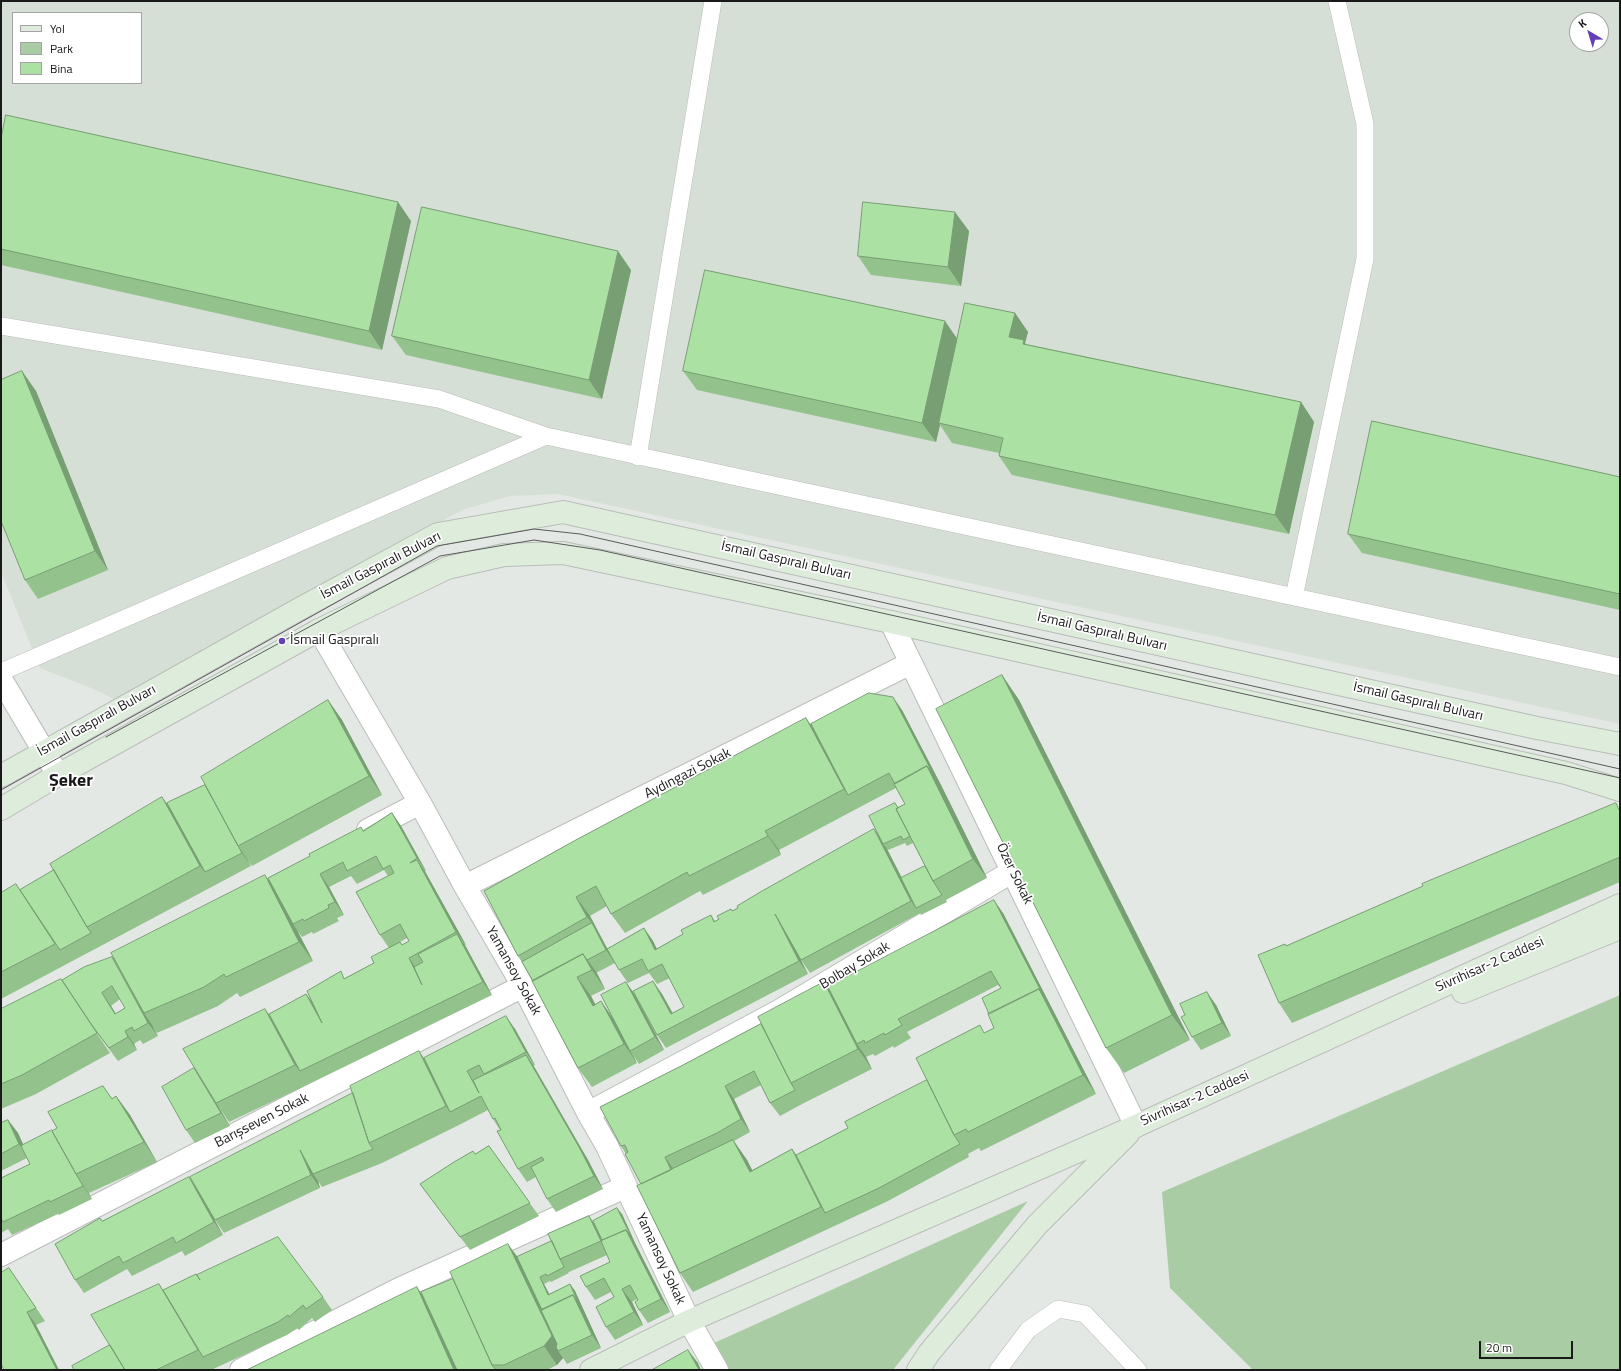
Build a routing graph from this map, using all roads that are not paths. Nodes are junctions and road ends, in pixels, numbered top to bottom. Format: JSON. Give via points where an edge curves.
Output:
{"nodes":[{"id":1,"x":713,"y":1,"type":"edge"},
{"id":2,"x":1337,"y":1,"type":"edge"},
{"id":3,"x":1,"y":326,"type":"edge"},
{"id":4,"x":546,"y":436,"type":"junction"},
{"id":5,"x":638,"y":456,"type":"junction"},
{"id":6,"x":1294,"y":597,"type":"junction"},
{"id":7,"x":891,"y":622,"type":"junction"},
{"id":8,"x":319,"y":630,"type":"junction"},
{"id":9,"x":911,"y":663,"type":"junction"},
{"id":10,"x":1620,"y":667,"type":"edge"},
{"id":11,"x":1,"y":672,"type":"edge"},
{"id":12,"x":1,"y":679,"type":"edge"},
{"id":13,"x":1620,"y":744,"type":"edge"},
{"id":14,"x":44,"y":751,"type":"junction"},
{"id":15,"x":58,"y":774,"type":"junction"},
{"id":16,"x":1,"y":776,"type":"edge"},
{"id":17,"x":1620,"y":790,"type":"edge"},
{"id":18,"x":420,"y":803,"type":"junction"},
{"id":19,"x":1,"y":809,"type":"edge"},
{"id":20,"x":349,"y":839,"type":"edge"},
{"id":21,"x":1013,"y":871,"type":"junction"},
{"id":22,"x":465,"y":886,"type":"junction"},
{"id":23,"x":1620,"y":905,"type":"edge"},
{"id":24,"x":1620,"y":928,"type":"edge"},
{"id":25,"x":523,"y":986,"type":"junction"},
{"id":26,"x":588,"y":1113,"type":"junction"},
{"id":27,"x":1136,"y":1126,"type":"junction"},
{"id":28,"x":625,"y":1187,"type":"junction"},
{"id":29,"x":1,"y":1256,"type":"edge"},
{"id":30,"x":689,"y":1321,"type":"junction"},
{"id":31,"x":240,"y":1370,"type":"edge"},
{"id":32,"x":591,"y":1370,"type":"edge"},
{"id":33,"x":717,"y":1370,"type":"edge"},
{"id":34,"x":918,"y":1370,"type":"edge"},
{"id":35,"x":998,"y":1370,"type":"edge"},
{"id":36,"x":1138,"y":1370,"type":"edge"}],
"edges":[{"from":1,"to":5,"type":"lane"},
{"from":2,"to":6,"type":"lane","via":[[1365,124],[1365,259]]},
{"from":3,"to":4,"type":"lane","via":[[439,399]]},
{"from":4,"to":5,"type":"lane"},
{"from":4,"to":11,"type":"lane"},
{"from":5,"to":6,"type":"lane"},
{"from":6,"to":10,"type":"lane"},
{"from":7,"to":8,"type":"main road","via":[[563,553],[504,555],[447,568]]},
{"from":7,"to":9,"type":"street","name":"Özer Sokak"},
{"from":7,"to":17,"type":"main road","via":[[1566,773]]},
{"from":8,"to":15,"type":"main road"},
{"from":8,"to":18,"type":"street","name":"Yamansoy Sokak"},
{"from":9,"to":21,"type":"street","name":"Özer Sokak"},
{"from":9,"to":22,"type":"street","name":"Aydıngazi Sokak"},
{"from":12,"to":14,"type":"street"},
{"from":13,"to":14,"type":"main road","name":"İsmail Gaspıralı Bulvarı","via":[[1514,723],[563,512],[438,534]]},
{"from":14,"to":15,"type":"street"},
{"from":14,"to":16,"type":"main road","name":"İsmail Gaspıralı Bulvarı"},
{"from":15,"to":19,"type":"main road"},
{"from":18,"to":20,"type":"street"},
{"from":18,"to":22,"type":"street","name":"Yamansoy Sokak"},
{"from":21,"to":26,"type":"street","name":"Bolbay Sokak","via":[[779,1011]]},
{"from":21,"to":27,"type":"street","name":"Özer Sokak"},
{"from":22,"to":25,"type":"street","name":"Yamansoy Sokak"},
{"from":23,"to":27,"type":"main road","name":"Sivrihisar-2 Caddesi"},
{"from":24,"to":27,"type":"main road","name":"Sivrihisar-2 Caddesi"},
{"from":25,"to":26,"type":"street","name":"Yamansoy Sokak"},
{"from":25,"to":29,"type":"street","name":"Barışseven Sokak"},
{"from":26,"to":28,"type":"street","name":"Yamansoy Sokak","via":[[607,1146]]},
{"from":27,"to":30,"type":"main road"},
{"from":27,"to":34,"type":"main road","via":[[1037,1225],[929,1353]]},
{"from":28,"to":30,"type":"street","name":"Yamansoy Sokak"},
{"from":28,"to":31,"type":"street","via":[[399,1290]]},
{"from":30,"to":32,"type":"main road"},
{"from":30,"to":33,"type":"street","name":"Yamansoy Sokak"},
{"from":35,"to":36,"type":"lane","via":[[1028,1330],[1058,1309],[1085,1314]]}]}
